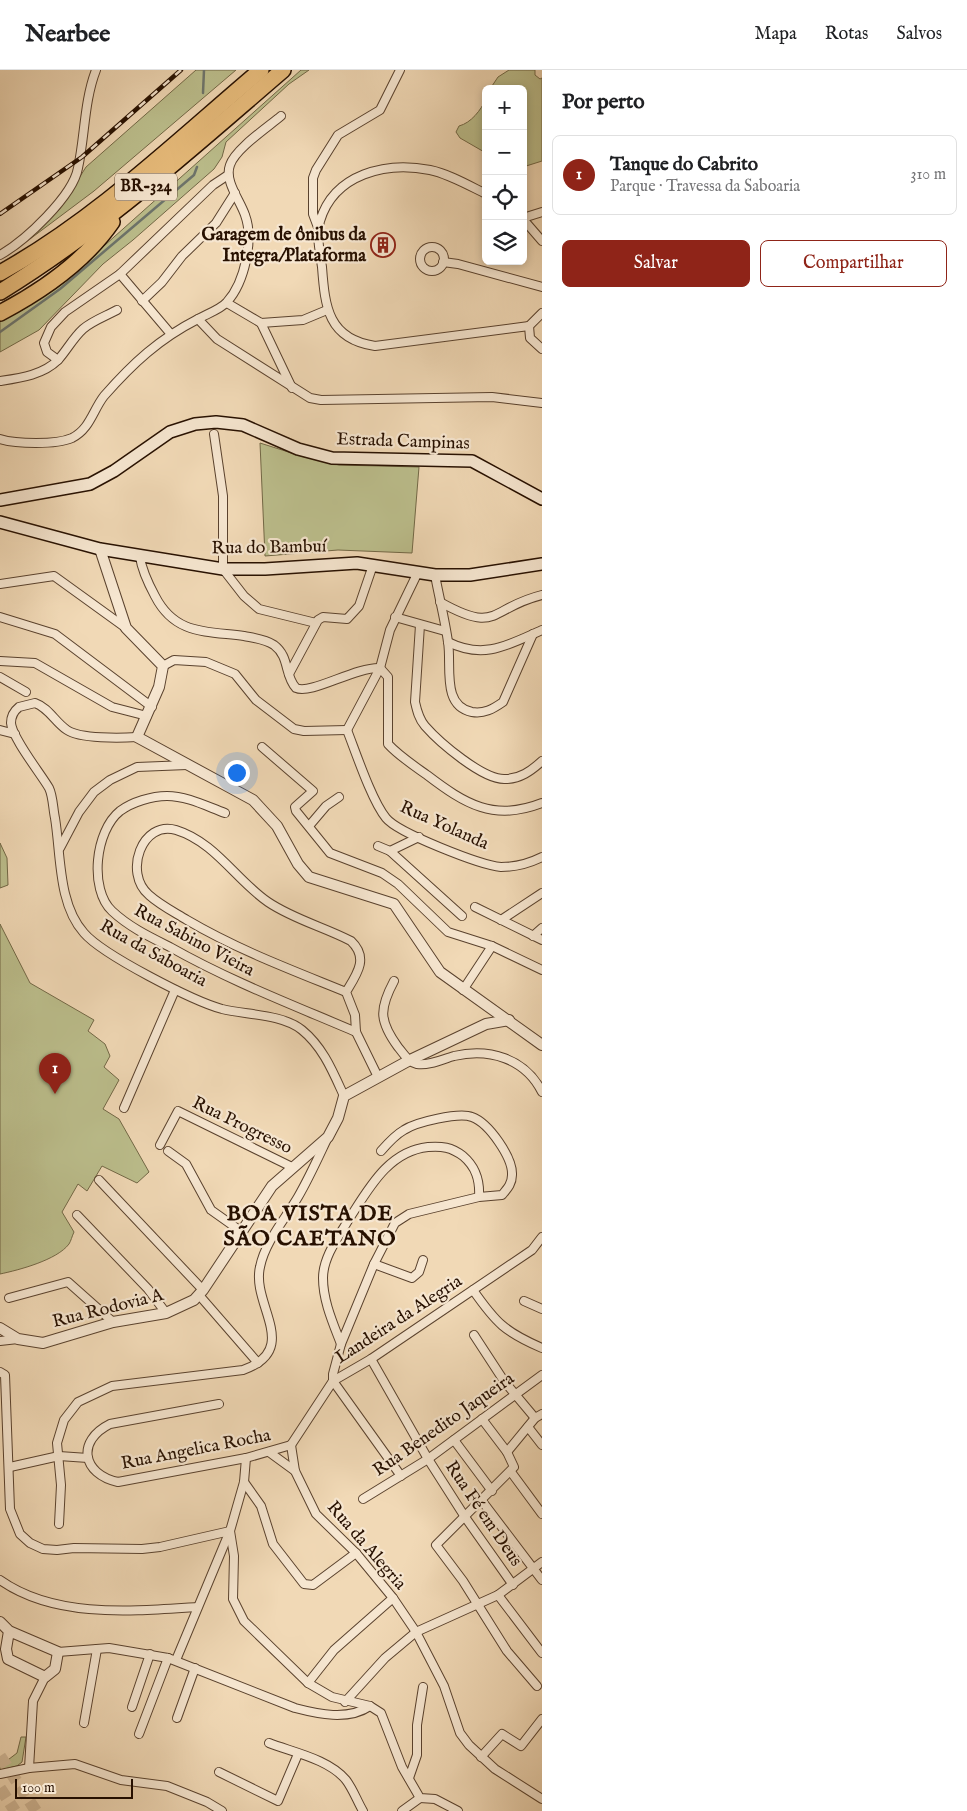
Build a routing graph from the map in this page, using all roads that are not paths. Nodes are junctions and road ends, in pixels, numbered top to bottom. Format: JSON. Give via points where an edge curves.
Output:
{"nodes":[{"id":1,"x":96,"y":70,"type":"edge"},
{"id":2,"x":260,"y":70,"type":"edge"},
{"id":3,"x":283,"y":70,"type":"edge"},
{"id":4,"x":400,"y":70,"type":"edge"},
{"id":5,"x":282,"y":116,"type":"dead end"},
{"id":6,"x":228,"y":176,"type":"junction"},
{"id":7,"x":482,"y":192,"type":"edge"},
{"id":8,"x":235,"y":193,"type":"junction"},
{"id":9,"x":123,"y":206,"type":"junction"},
{"id":10,"x":542,"y":212,"type":"edge"},
{"id":11,"x":527,"y":218,"type":"edge"},
{"id":12,"x":524,"y":220,"type":"edge"},
{"id":13,"x":319,"y":230,"type":"junction"},
{"id":14,"x":542,"y":241,"type":"edge"},
{"id":15,"x":0,"y":255,"type":"edge"},
{"id":16,"x":443,"y":262,"type":"dead end"},
{"id":17,"x":0,"y":273,"type":"edge"},
{"id":18,"x":120,"y":274,"type":"junction"},
{"id":19,"x":542,"y":287,"type":"edge"},
{"id":20,"x":0,"y":292,"type":"edge"},
{"id":21,"x":142,"y":301,"type":"junction"},
{"id":22,"x":227,"y":302,"type":"junction"},
{"id":23,"x":117,"y":310,"type":"dead end"},
{"id":24,"x":327,"y":310,"type":"junction"},
{"id":25,"x":0,"y":313,"type":"edge"},
{"id":26,"x":542,"y":313,"type":"edge"},
{"id":27,"x":198,"y":319,"type":"junction"},
{"id":28,"x":262,"y":323,"type":"junction"},
{"id":29,"x":528,"y":326,"type":"junction"},
{"id":30,"x":170,"y":334,"type":"junction"},
{"id":31,"x":542,"y":349,"type":"edge"},
{"id":32,"x":58,"y":360,"type":"junction"},
{"id":33,"x":0,"y":381,"type":"edge"},
{"id":34,"x":292,"y":388,"type":"junction"},
{"id":35,"x":542,"y":403,"type":"edge"},
{"id":36,"x":214,"y":434,"type":"dead end"},
{"id":37,"x":0,"y":439,"type":"edge"},
{"id":38,"x":542,"y":499,"type":"edge"},
{"id":39,"x":0,"y":500,"type":"edge"},
{"id":40,"x":0,"y":522,"type":"edge"},
{"id":41,"x":100,"y":549,"type":"junction"},
{"id":42,"x":140,"y":557,"type":"junction"},
{"id":43,"x":542,"y":564,"type":"edge"},
{"id":44,"x":373,"y":565,"type":"junction"},
{"id":45,"x":223,"y":569,"type":"junction"},
{"id":46,"x":418,"y":572,"type":"junction"},
{"id":47,"x":435,"y":574,"type":"junction"},
{"id":48,"x":0,"y":584,"type":"edge"},
{"id":49,"x":542,"y":594,"type":"edge"},
{"id":50,"x":440,"y":602,"type":"junction"},
{"id":51,"x":0,"y":617,"type":"edge"},
{"id":52,"x":395,"y":617,"type":"junction"},
{"id":53,"x":316,"y":623,"type":"junction"},
{"id":54,"x":420,"y":625,"type":"junction"},
{"id":55,"x":126,"y":628,"type":"junction"},
{"id":56,"x":542,"y":630,"type":"edge"},
{"id":57,"x":445,"y":631,"type":"junction"},
{"id":58,"x":533,"y":634,"type":"junction"},
{"id":59,"x":448,"y":642,"type":"junction"},
{"id":60,"x":0,"y":661,"type":"edge"},
{"id":61,"x":163,"y":666,"type":"junction"},
{"id":62,"x":380,"y":668,"type":"junction"},
{"id":63,"x":289,"y":675,"type":"junction"},
{"id":64,"x":0,"y":677,"type":"edge"},
{"id":65,"x":26,"y":692,"type":"dead end"},
{"id":66,"x":149,"y":712,"type":"junction"},
{"id":67,"x":0,"y":730,"type":"edge"},
{"id":68,"x":347,"y":730,"type":"junction"},
{"id":69,"x":15,"y":734,"type":"junction"},
{"id":70,"x":137,"y":737,"type":"junction"},
{"id":71,"x":262,"y":747,"type":"dead end"},
{"id":72,"x":542,"y":761,"type":"edge"},
{"id":73,"x":189,"y":764,"type":"junction"},
{"id":74,"x":339,"y":797,"type":"dead end"},
{"id":75,"x":542,"y":803,"type":"edge"},
{"id":76,"x":225,"y":813,"type":"dead end"},
{"id":77,"x":309,"y":826,"type":"junction"},
{"id":78,"x":419,"y":837,"type":"junction"},
{"id":79,"x":378,"y":846,"type":"dead end"},
{"id":80,"x":60,"y":848,"type":"junction"},
{"id":81,"x":390,"y":851,"type":"junction"},
{"id":82,"x":542,"y":857,"type":"edge"},
{"id":83,"x":542,"y":893,"type":"edge"},
{"id":84,"x":475,"y":907,"type":"dead end"},
{"id":85,"x":462,"y":916,"type":"dead end"},
{"id":86,"x":501,"y":920,"type":"junction"},
{"id":87,"x":542,"y":928,"type":"edge"},
{"id":88,"x":532,"y":936,"type":"junction"},
{"id":89,"x":542,"y":940,"type":"edge"},
{"id":90,"x":492,"y":946,"type":"junction"},
{"id":91,"x":542,"y":970,"type":"edge"},
{"id":92,"x":394,"y":981,"type":"dead end"},
{"id":93,"x":175,"y":990,"type":"junction"},
{"id":94,"x":464,"y":990,"type":"junction"},
{"id":95,"x":346,"y":992,"type":"junction"},
{"id":96,"x":509,"y":1020,"type":"junction"},
{"id":97,"x":356,"y":1032,"type":"junction"},
{"id":98,"x":542,"y":1046,"type":"edge"},
{"id":99,"x":408,"y":1060,"type":"junction"},
{"id":100,"x":378,"y":1077,"type":"junction"},
{"id":101,"x":542,"y":1092,"type":"edge"},
{"id":102,"x":344,"y":1096,"type":"junction"},
{"id":103,"x":124,"y":1108,"type":"dead end"},
{"id":104,"x":328,"y":1137,"type":"junction"},
{"id":105,"x":160,"y":1145,"type":"dead end"},
{"id":106,"x":168,"y":1151,"type":"dead end"},
{"id":107,"x":381,"y":1151,"type":"dead end"},
{"id":108,"x":292,"y":1167,"type":"junction"},
{"id":109,"x":99,"y":1180,"type":"dead end"},
{"id":110,"x":479,"y":1197,"type":"junction"},
{"id":111,"x":77,"y":1214,"type":"dead end"},
{"id":112,"x":242,"y":1232,"type":"junction"},
{"id":113,"x":542,"y":1237,"type":"edge"},
{"id":114,"x":423,"y":1260,"type":"dead end"},
{"id":115,"x":374,"y":1264,"type":"junction"},
{"id":116,"x":473,"y":1290,"type":"junction"},
{"id":117,"x":201,"y":1292,"type":"junction"},
{"id":118,"x":8,"y":1298,"type":"dead end"},
{"id":119,"x":524,"y":1301,"type":"dead end"},
{"id":120,"x":542,"y":1309,"type":"edge"},
{"id":121,"x":166,"y":1313,"type":"junction"},
{"id":122,"x":112,"y":1322,"type":"junction"},
{"id":123,"x":0,"y":1328,"type":"edge"},
{"id":124,"x":474,"y":1335,"type":"dead end"},
{"id":125,"x":18,"y":1339,"type":"junction"},
{"id":126,"x":0,"y":1341,"type":"edge"},
{"id":127,"x":341,"y":1344,"type":"junction"},
{"id":128,"x":542,"y":1348,"type":"edge"},
{"id":129,"x":371,"y":1359,"type":"junction"},
{"id":130,"x":257,"y":1364,"type":"junction"},
{"id":131,"x":2,"y":1373,"type":"edge"},
{"id":132,"x":542,"y":1375,"type":"edge"},
{"id":133,"x":333,"y":1381,"type":"junction"},
{"id":134,"x":515,"y":1394,"type":"junction"},
{"id":135,"x":219,"y":1404,"type":"dead end"},
{"id":136,"x":539,"y":1416,"type":"edge"},
{"id":137,"x":482,"y":1418,"type":"junction"},
{"id":138,"x":528,"y":1427,"type":"junction"},
{"id":139,"x":454,"y":1440,"type":"junction"},
{"id":140,"x":291,"y":1445,"type":"junction"},
{"id":141,"x":542,"y":1445,"type":"edge"},
{"id":142,"x":269,"y":1452,"type":"junction"},
{"id":143,"x":507,"y":1452,"type":"junction"},
{"id":144,"x":59,"y":1456,"type":"junction"},
{"id":145,"x":88,"y":1458,"type":"junction"},
{"id":146,"x":246,"y":1458,"type":"junction"},
{"id":147,"x":428,"y":1459,"type":"junction"},
{"id":148,"x":10,"y":1467,"type":"junction"},
{"id":149,"x":512,"y":1470,"type":"junction"},
{"id":150,"x":295,"y":1471,"type":"junction"},
{"id":151,"x":401,"y":1476,"type":"junction"},
{"id":152,"x":244,"y":1482,"type":"junction"},
{"id":153,"x":492,"y":1491,"type":"junction"},
{"id":154,"x":363,"y":1499,"type":"dead end"},
{"id":155,"x":482,"y":1501,"type":"junction"},
{"id":156,"x":542,"y":1514,"type":"edge"},
{"id":157,"x":465,"y":1517,"type":"junction"},
{"id":158,"x":59,"y":1524,"type":"dead end"},
{"id":159,"x":230,"y":1531,"type":"junction"},
{"id":160,"x":356,"y":1553,"type":"junction"},
{"id":161,"x":542,"y":1562,"type":"edge"},
{"id":162,"x":533,"y":1570,"type":"junction"},
{"id":163,"x":0,"y":1580,"type":"edge"},
{"id":164,"x":542,"y":1580,"type":"edge"},
{"id":165,"x":513,"y":1585,"type":"junction"},
{"id":166,"x":498,"y":1595,"type":"junction"},
{"id":167,"x":393,"y":1598,"type":"junction"},
{"id":168,"x":478,"y":1606,"type":"junction"},
{"id":169,"x":197,"y":1607,"type":"junction"},
{"id":170,"x":0,"y":1622,"type":"edge"},
{"id":171,"x":9,"y":1631,"type":"junction"},
{"id":172,"x":416,"y":1632,"type":"junction"},
{"id":173,"x":97,"y":1648,"type":"junction"},
{"id":174,"x":58,"y":1652,"type":"junction"},
{"id":175,"x":542,"y":1653,"type":"edge"},
{"id":176,"x":150,"y":1654,"type":"junction"},
{"id":177,"x":172,"y":1659,"type":"junction"},
{"id":178,"x":4,"y":1661,"type":"edge"},
{"id":179,"x":195,"y":1668,"type":"junction"},
{"id":180,"x":45,"y":1677,"type":"junction"},
{"id":181,"x":308,"y":1683,"type":"junction"},
{"id":182,"x":537,"y":1686,"type":"dead end"},
{"id":183,"x":423,"y":1687,"type":"dead end"},
{"id":184,"x":346,"y":1702,"type":"junction"},
{"id":185,"x":370,"y":1706,"type":"junction"},
{"id":186,"x":132,"y":1707,"type":"dead end"},
{"id":187,"x":177,"y":1718,"type":"dead end"},
{"id":188,"x":542,"y":1719,"type":"edge"},
{"id":189,"x":84,"y":1723,"type":"dead end"},
{"id":190,"x":139,"y":1734,"type":"dead end"},
{"id":191,"x":269,"y":1743,"type":"dead end"},
{"id":192,"x":298,"y":1754,"type":"junction"},
{"id":193,"x":481,"y":1757,"type":"junction"},
{"id":194,"x":29,"y":1768,"type":"junction"},
{"id":195,"x":219,"y":1772,"type":"dead end"},
{"id":196,"x":0,"y":1774,"type":"edge"},
{"id":197,"x":409,"y":1778,"type":"junction"},
{"id":198,"x":420,"y":1798,"type":"junction"},
{"id":199,"x":542,"y":1799,"type":"edge"},
{"id":200,"x":222,"y":1811,"type":"edge"},
{"id":201,"x":363,"y":1811,"type":"edge"},
{"id":202,"x":402,"y":1811,"type":"edge"},
{"id":203,"x":458,"y":1811,"type":"edge"}],
"edges":[{"from":1,"to":15,"type":"street","via":[[90,87],[78,170],[72,183],[47,215]]},
{"from":2,"to":17,"type":"highway","number":"BR-324","via":[[96,209]]},
{"from":3,"to":9,"type":"highway","number":"BR-324"},
{"from":4,"to":13,"type":"street","via":[[380,110],[338,135],[316,170],[312,214]]},
{"from":5,"to":6,"type":"street","via":[[237,154]]},
{"from":6,"to":8,"type":"street"},
{"from":6,"to":18,"type":"street","via":[[213,185]]},
{"from":7,"to":13,"type":"street","via":[[430,170],[380,168],[348,182],[333,197],[320,219]]},
{"from":8,"to":21,"type":"street","via":[[216,224]]},
{"from":8,"to":22,"type":"street","via":[[248,224],[249,248],[242,273]]},
{"from":9,"to":20,"type":"highway","number":"BR-324","via":[[54,258]]},
{"from":9,"to":25,"type":"highway","via":[[106,231],[80,259]]},
{"from":10,"to":11,"type":"street"},
{"from":12,"to":14,"type":"street"},
{"from":13,"to":24,"type":"street"},
{"from":16,"to":19,"type":"street"},
{"from":18,"to":21,"type":"street"},
{"from":18,"to":32,"type":"street","via":[[65,312],[51,328],[44,347]]},
{"from":21,"to":30,"type":"street"},
{"from":22,"to":27,"type":"street"},
{"from":22,"to":28,"type":"street"},
{"from":23,"to":32,"type":"street","via":[[85,327]]},
{"from":24,"to":28,"type":"street","via":[[303,320]]},
{"from":24,"to":29,"type":"street","via":[[354,342],[375,346]]},
{"from":26,"to":29,"type":"street"},
{"from":27,"to":30,"type":"street"},
{"from":27,"to":34,"type":"street","via":[[217,339]]},
{"from":28,"to":34,"type":"street"},
{"from":29,"to":31,"type":"street","via":[[530,338]]},
{"from":30,"to":37,"type":"street","via":[[132,365],[102,399],[92,419],[72,438],[18,443]]},
{"from":32,"to":33,"type":"street","via":[[30,376]]},
{"from":34,"to":35,"type":"street","via":[[321,400],[492,397]]},
{"from":36,"to":45,"type":"street","via":[[223,496]]},
{"from":38,"to":39,"type":"main road","name":"Estrada Campinas","via":[[472,461],[332,458],[298,449],[243,425],[216,422],[195,424],[170,432],[90,484]]},
{"from":40,"to":41,"type":"main road","name":"Rua do Bambuí"},
{"from":41,"to":42,"type":"main road","name":"Rua do Bambuí"},
{"from":41,"to":55,"type":"street"},
{"from":42,"to":45,"type":"main road","name":"Rua do Bambuí"},
{"from":42,"to":63,"type":"street","via":[[146,579],[160,605],[173,620],[188,629],[269,642],[282,652]]},
{"from":43,"to":47,"type":"main road","name":"Rua do Bambuí","via":[[470,576]]},
{"from":44,"to":45,"type":"main road","name":"Rua do Bambuí"},
{"from":44,"to":46,"type":"main road","name":"Rua do Bambuí"},
{"from":44,"to":53,"type":"street","via":[[359,606],[351,616],[341,620],[323,617]]},
{"from":45,"to":53,"type":"street","via":[[244,596],[259,608]]},
{"from":46,"to":47,"type":"main road","name":"Rua do Bambuí"},
{"from":46,"to":52,"type":"street"},
{"from":47,"to":50,"type":"street"},
{"from":48,"to":55,"type":"street","via":[[54,576]]},
{"from":49,"to":50,"type":"street","via":[[487,618],[464,615]]},
{"from":50,"to":57,"type":"street"},
{"from":51,"to":66,"type":"street","via":[[54,634]]},
{"from":52,"to":54,"type":"street"},
{"from":52,"to":62,"type":"street"},
{"from":53,"to":63,"type":"street"},
{"from":54,"to":57,"type":"street"},
{"from":54,"to":72,"type":"street","via":[[415,702],[424,726],[473,766],[497,778],[518,777]]},
{"from":55,"to":61,"type":"street"},
{"from":56,"to":58,"type":"street"},
{"from":57,"to":59,"type":"street"},
{"from":58,"to":59,"type":"street","via":[[482,652]]},
{"from":58,"to":59,"type":"street","via":[[503,702],[479,713],[466,710],[451,694]]},
{"from":60,"to":66,"type":"street","via":[[35,663],[112,706]]},
{"from":61,"to":66,"type":"street","via":[[162,680]]},
{"from":61,"to":68,"type":"street","via":[[174,660],[206,662],[235,674],[256,700],[294,729],[304,732]]},
{"from":62,"to":63,"type":"street","via":[[346,674],[305,690],[296,688]]},
{"from":62,"to":68,"type":"street"},
{"from":62,"to":75,"type":"street","via":[[388,677],[388,744],[402,757],[456,797],[486,810],[505,812],[528,809]]},
{"from":64,"to":65,"type":"street"},
{"from":66,"to":70,"type":"street"},
{"from":67,"to":69,"type":"street"},
{"from":68,"to":78,"type":"street","name":"Rua Yolanda","via":[[384,816],[393,825]]},
{"from":69,"to":70,"type":"street","via":[[11,723],[14,712],[29,702],[42,706],[71,732]]},
{"from":69,"to":80,"type":"street","name":"Rua da Saboaria","via":[[50,791]]},
{"from":70,"to":73,"type":"street"},
{"from":71,"to":77,"type":"street","via":[[313,791],[295,807]]},
{"from":73,"to":80,"type":"street","via":[[137,767],[110,780],[89,799]]},
{"from":73,"to":94,"type":"street","via":[[253,800],[277,826],[308,877],[394,904],[436,968]]},
{"from":74,"to":77,"type":"street","via":[[326,806]]},
{"from":76,"to":97,"type":"street","name":"Rua Sabino Vieira","via":[[191,800],[167,796],[142,800],[120,811],[106,829],[99,850],[97,872],[110,910],[126,923],[226,978]]},
{"from":77,"to":90,"type":"street","via":[[330,853],[382,873],[448,932]]},
{"from":78,"to":81,"type":"street"},
{"from":78,"to":82,"type":"street","name":"Rua Yolanda","via":[[475,861],[501,866],[518,865]]},
{"from":79,"to":81,"type":"street"},
{"from":80,"to":93,"type":"street","name":"Rua da Saboaria","via":[[67,904],[80,928],[93,942]]},
{"from":81,"to":85,"type":"street"},
{"from":83,"to":86,"type":"street"},
{"from":84,"to":86,"type":"street"},
{"from":86,"to":88,"type":"street"},
{"from":87,"to":88,"type":"street"},
{"from":88,"to":89,"type":"street"},
{"from":90,"to":91,"type":"street"},
{"from":90,"to":94,"type":"street"},
{"from":92,"to":99,"type":"street","via":[[383,1006],[383,1019],[391,1037]]},
{"from":93,"to":102,"type":"street","name":"Rua da Saboaria","via":[[219,1008],[284,1021],[301,1028],[318,1045]]},
{"from":93,"to":103,"type":"street"},
{"from":94,"to":96,"type":"street"},
{"from":95,"to":95,"type":"street","via":[[234,946],[157,902],[141,885],[136,873],[140,849],[159,831],[174,829],[192,836],[280,910],[351,940],[361,958],[360,968]]},
{"from":95,"to":97,"type":"street","via":[[355,1015]]},
{"from":96,"to":98,"type":"street"},
{"from":96,"to":99,"type":"street","via":[[486,1024]]},
{"from":97,"to":100,"type":"street"},
{"from":99,"to":100,"type":"street"},
{"from":99,"to":101,"type":"street","via":[[424,1064],[474,1053],[504,1057],[516,1062],[538,1083]]},
{"from":100,"to":102,"type":"street"},
{"from":102,"to":104,"type":"street"},
{"from":104,"to":108,"type":"street","name":"Rua Rodovia A"},
{"from":104,"to":130,"type":"street","via":[[259,1268],[261,1294],[272,1331],[271,1344]]},
{"from":105,"to":108,"type":"street","name":"Rua Progresso","via":[[178,1111]]},
{"from":106,"to":112,"type":"street","via":[[186,1164],[211,1210]]},
{"from":107,"to":110,"type":"street","via":[[405,1129],[470,1116],[497,1138],[512,1166],[510,1186],[502,1195]]},
{"from":108,"to":112,"type":"street","name":"Rua Rodovia A","via":[[272,1186]]},
{"from":109,"to":117,"type":"street"},
{"from":110,"to":115,"type":"street","via":[[401,1218],[390,1231]]},
{"from":110,"to":127,"type":"street","via":[[478,1175],[469,1161],[442,1146],[422,1148],[391,1162],[368,1189],[340,1234],[325,1266],[325,1295]]},
{"from":111,"to":121,"type":"street"},
{"from":112,"to":117,"type":"street","name":"Rua Rodovia A"},
{"from":113,"to":116,"type":"street","name":"Landeira da Alegria","via":[[532,1250]]},
{"from":114,"to":115,"type":"street","via":[[419,1272],[412,1278]]},
{"from":115,"to":127,"type":"street"},
{"from":116,"to":128,"type":"street","via":[[503,1328]]},
{"from":116,"to":129,"type":"street","name":"Landeira da Alegria"},
{"from":117,"to":121,"type":"street","name":"Rua Rodovia A"},
{"from":117,"to":130,"type":"street"},
{"from":118,"to":122,"type":"street","via":[[68,1282]]},
{"from":119,"to":120,"type":"street"},
{"from":121,"to":122,"type":"street","name":"Rua Rodovia A"},
{"from":122,"to":125,"type":"street","name":"Rua Rodovia A","via":[[43,1343]]},
{"from":123,"to":125,"type":"street","name":"Rua Rodovia A"},
{"from":124,"to":134,"type":"street"},
{"from":125,"to":126,"type":"street"},
{"from":127,"to":133,"type":"street"},
{"from":129,"to":133,"type":"street","name":"Landeira da Alegria"},
{"from":129,"to":147,"type":"street","name":"Rua Fé em Deus"},
{"from":130,"to":144,"type":"street","via":[[243,1370],[118,1385],[88,1395],[64,1420],[57,1443]]},
{"from":131,"to":148,"type":"street"},
{"from":132,"to":134,"type":"street","name":"Rua Benedito Jaqueira"},
{"from":133,"to":140,"type":"street","name":"Landeira da Alegria"},
{"from":133,"to":151,"type":"street"},
{"from":134,"to":136,"type":"street"},
{"from":134,"to":137,"type":"street","name":"Rua Benedito Jaqueira"},
{"from":135,"to":145,"type":"street","via":[[110,1424],[94,1433],[86,1449]]},
{"from":136,"to":138,"type":"street"},
{"from":137,"to":139,"type":"street","name":"Rua Benedito Jaqueira"},
{"from":137,"to":143,"type":"street"},
{"from":138,"to":141,"type":"street"},
{"from":138,"to":143,"type":"street"},
{"from":139,"to":147,"type":"street","name":"Rua Benedito Jaqueira"},
{"from":139,"to":153,"type":"street"},
{"from":140,"to":142,"type":"street","name":"Rua Angelica Rocha"},
{"from":140,"to":150,"type":"street","name":"Rua da Alegria"},
{"from":142,"to":146,"type":"street","name":"Rua Angelica Rocha"},
{"from":142,"to":150,"type":"street","name":"Rua da Alegria"},
{"from":143,"to":149,"type":"street"},
{"from":144,"to":145,"type":"street"},
{"from":144,"to":148,"type":"street"},
{"from":144,"to":158,"type":"street"},
{"from":145,"to":146,"type":"street","name":"Rua Angelica Rocha","via":[[105,1478],[118,1482]]},
{"from":146,"to":152,"type":"street"},
{"from":147,"to":151,"type":"street","name":"Rua Benedito Jaqueira"},
{"from":147,"to":157,"type":"street","name":"Rua Fé em Deus"},
{"from":148,"to":159,"type":"street","via":[[10,1509],[15,1524],[30,1543],[43,1549],[142,1549]]},
{"from":149,"to":153,"type":"street"},
{"from":149,"to":156,"type":"street"},
{"from":150,"to":160,"type":"street","name":"Rua da Alegria","via":[[316,1514]]},
{"from":151,"to":154,"type":"street","name":"Rua Benedito Jaqueira"},
{"from":152,"to":159,"type":"street"},
{"from":152,"to":160,"type":"street","via":[[261,1506],[280,1556],[304,1584],[314,1585]]},
{"from":153,"to":155,"type":"street"},
{"from":155,"to":157,"type":"street"},
{"from":155,"to":162,"type":"street"},
{"from":157,"to":165,"type":"street","name":"Rua Fé em Deus"},
{"from":157,"to":168,"type":"street","via":[[436,1545]]},
{"from":159,"to":169,"type":"street"},
{"from":159,"to":181,"type":"street","via":[[237,1610],[244,1621]]},
{"from":160,"to":167,"type":"street","name":"Rua da Alegria"},
{"from":161,"to":162,"type":"street"},
{"from":162,"to":164,"type":"street"},
{"from":162,"to":165,"type":"street"},
{"from":163,"to":169,"type":"street","via":[[40,1599],[74,1607],[138,1610]]},
{"from":165,"to":166,"type":"street"},
{"from":166,"to":168,"type":"street"},
{"from":166,"to":175,"type":"street"},
{"from":167,"to":172,"type":"street","name":"Rua da Alegria"},
{"from":167,"to":181,"type":"street","via":[[334,1650]]},
{"from":168,"to":172,"type":"street"},
{"from":168,"to":182,"type":"street","via":[[507,1651]]},
{"from":169,"to":177,"type":"street"},
{"from":170,"to":171,"type":"street"},
{"from":171,"to":174,"type":"street"},
{"from":171,"to":178,"type":"street"},
{"from":172,"to":184,"type":"street","via":[[385,1658]]},
{"from":172,"to":193,"type":"street","name":"Rua da Alegria","via":[[444,1686],[460,1733]]},
{"from":173,"to":174,"type":"street"},
{"from":173,"to":176,"type":"street"},
{"from":173,"to":189,"type":"street"},
{"from":174,"to":180,"type":"street","via":[[55,1669]]},
{"from":176,"to":177,"type":"street"},
{"from":176,"to":186,"type":"street"},
{"from":177,"to":179,"type":"street"},
{"from":177,"to":190,"type":"street"},
{"from":178,"to":180,"type":"street"},
{"from":179,"to":185,"type":"street","via":[[315,1713],[333,1716]]},
{"from":179,"to":187,"type":"street"},
{"from":180,"to":194,"type":"street","via":[[33,1701]]},
{"from":181,"to":184,"type":"street"},
{"from":183,"to":197,"type":"street","via":[[417,1725],[417,1755]]},
{"from":184,"to":185,"type":"street"},
{"from":185,"to":197,"type":"street","via":[[381,1713]]},
{"from":188,"to":193,"type":"street","via":[[521,1746],[502,1734]]},
{"from":191,"to":192,"type":"street"},
{"from":192,"to":195,"type":"street","via":[[278,1801]]},
{"from":192,"to":201,"type":"street","via":[[338,1772]]},
{"from":193,"to":199,"type":"street","name":"Rua da Alegria"},
{"from":194,"to":196,"type":"street"},
{"from":194,"to":200,"type":"street","via":[[80,1765],[121,1780],[167,1786]]},
{"from":197,"to":198,"type":"street"},
{"from":198,"to":202,"type":"street"},
{"from":198,"to":203,"type":"street","via":[[435,1799]]}]}
